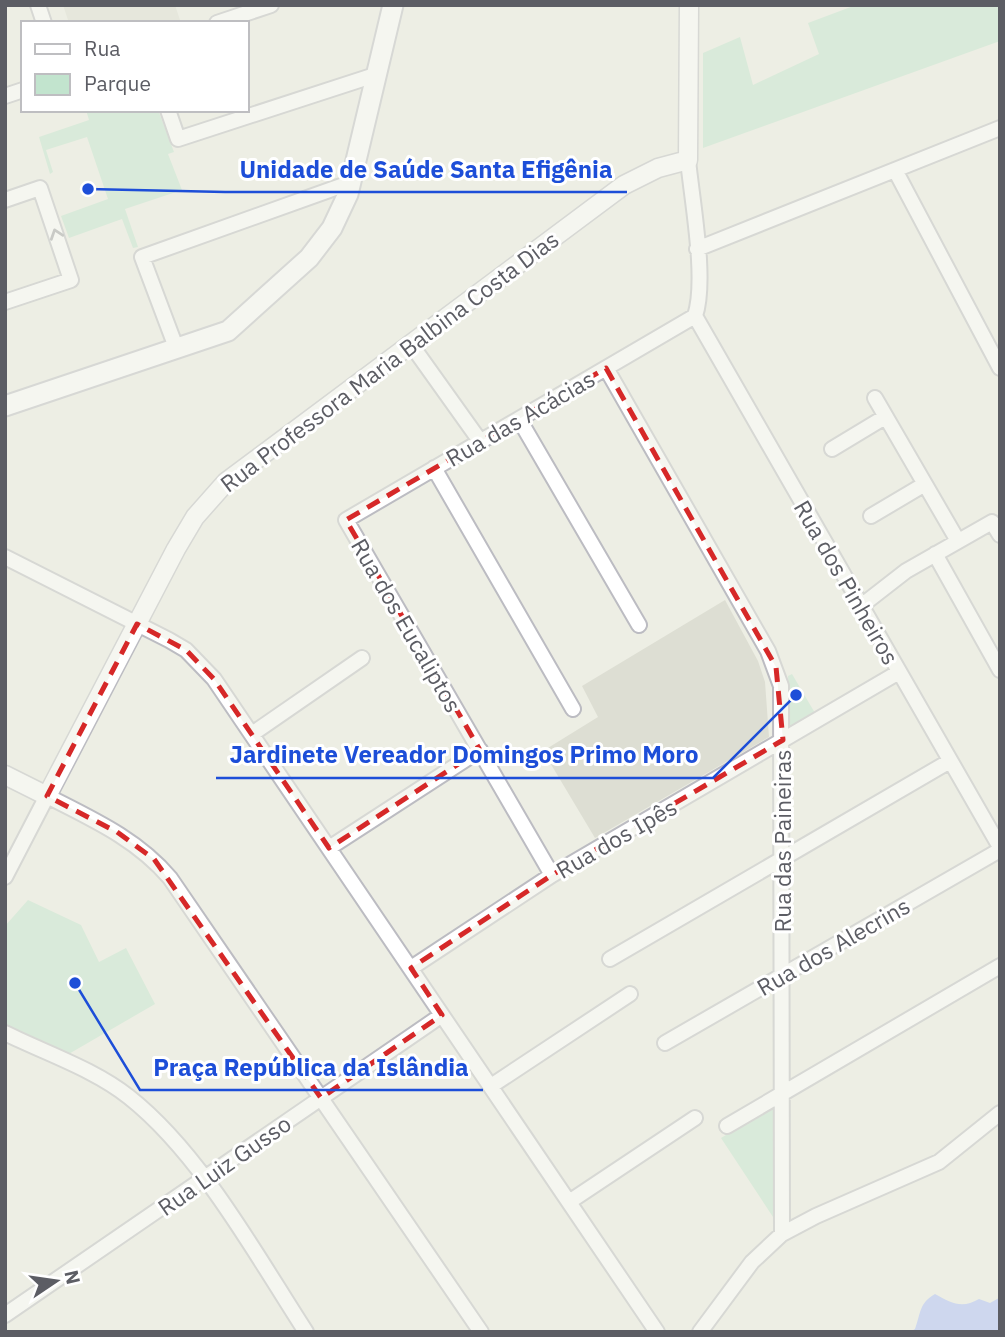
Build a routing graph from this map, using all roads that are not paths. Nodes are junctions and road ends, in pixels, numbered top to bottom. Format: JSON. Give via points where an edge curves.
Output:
{"nodes":[{"id":1,"x":271,"y":5,"type":"edge"},
{"id":2,"x":393,"y":5,"type":"edge"},
{"id":3,"x":689,"y":5,"type":"edge"},
{"id":4,"x":224,"y":21,"type":"edge"},
{"id":5,"x":378,"y":74,"type":"junction"},
{"id":6,"x":169,"y":112,"type":"edge"},
{"id":7,"x":1000,"y":128,"type":"edge"},
{"id":8,"x":688,"y":160,"type":"junction"},
{"id":9,"x":895,"y":170,"type":"junction"},
{"id":10,"x":352,"y":182,"type":"junction"},
{"id":11,"x":5,"y":200,"type":"edge"},
{"id":12,"x":696,"y":250,"type":"junction"},
{"id":13,"x":5,"y":302,"type":"edge"},
{"id":14,"x":695,"y":316,"type":"junction"},
{"id":15,"x":410,"y":343,"type":"junction"},
{"id":16,"x":177,"y":349,"type":"junction"},
{"id":17,"x":606,"y":368,"type":"junction"},
{"id":18,"x":1000,"y":368,"type":"edge"},
{"id":19,"x":875,"y":398,"type":"dead end"},
{"id":20,"x":5,"y":406,"type":"edge"},
{"id":21,"x":886,"y":417,"type":"junction"},
{"id":22,"x":519,"y":419,"type":"junction"},
{"id":23,"x":480,"y":441,"type":"junction"},
{"id":24,"x":832,"y":449,"type":"dead end"},
{"id":25,"x":434,"y":468,"type":"junction"},
{"id":26,"x":925,"y":484,"type":"junction"},
{"id":27,"x":871,"y":516,"type":"dead end"},
{"id":28,"x":346,"y":520,"type":"joint"},
{"id":29,"x":1000,"y":535,"type":"edge"},
{"id":30,"x":958,"y":541,"type":"junction"},
{"id":31,"x":935,"y":554,"type":"junction"},
{"id":32,"x":5,"y":556,"type":"edge"},
{"id":33,"x":861,"y":606,"type":"junction"},
{"id":34,"x":137,"y":624,"type":"junction"},
{"id":35,"x":639,"y":625,"type":"dead end"},
{"id":36,"x":362,"y":658,"type":"dead end"},
{"id":37,"x":1000,"y":670,"type":"edge"},
{"id":38,"x":899,"y":672,"type":"junction"},
{"id":39,"x":573,"y":709,"type":"dead end"},
{"id":40,"x":252,"y":734,"type":"junction"},
{"id":41,"x":783,"y":740,"type":"junction"},
{"id":42,"x":480,"y":750,"type":"junction"},
{"id":43,"x":950,"y":761,"type":"junction"},
{"id":44,"x":5,"y":775,"type":"edge"},
{"id":45,"x":47,"y":796,"type":"junction"},
{"id":46,"x":329,"y":848,"type":"junction"},
{"id":47,"x":1000,"y":849,"type":"edge"},
{"id":48,"x":782,"y":859,"type":"junction"},
{"id":49,"x":552,"y":875,"type":"junction"},
{"id":50,"x":5,"y":877,"type":"edge"},
{"id":51,"x":610,"y":959,"type":"dead end"},
{"id":52,"x":1000,"y":966,"type":"edge"},
{"id":53,"x":411,"y":968,"type":"junction"},
{"id":54,"x":782,"y":975,"type":"junction"},
{"id":55,"x":630,"y":994,"type":"dead end"},
{"id":56,"x":442,"y":1015,"type":"junction"},
{"id":57,"x":5,"y":1033,"type":"edge"},
{"id":58,"x":665,"y":1042,"type":"dead end"},
{"id":59,"x":491,"y":1086,"type":"junction"},
{"id":60,"x":782,"y":1093,"type":"junction"},
{"id":61,"x":321,"y":1098,"type":"junction"},
{"id":62,"x":1000,"y":1113,"type":"edge"},
{"id":63,"x":695,"y":1118,"type":"dead end"},
{"id":64,"x":727,"y":1126,"type":"dead end"},
{"id":65,"x":205,"y":1178,"type":"junction"},
{"id":66,"x":569,"y":1202,"type":"junction"},
{"id":67,"x":782,"y":1234,"type":"junction"},
{"id":68,"x":5,"y":1315,"type":"edge"},
{"id":69,"x":306,"y":1332,"type":"edge"},
{"id":70,"x":481,"y":1332,"type":"edge"},
{"id":71,"x":657,"y":1332,"type":"edge"},
{"id":72,"x":700,"y":1332,"type":"edge"}],
"edges":[{"from":1,"to":4,"type":"street"},
{"from":2,"to":5,"type":"main road"},
{"from":3,"to":8,"type":"street"},
{"from":5,"to":6,"type":"street","via":[[178,139]]},
{"from":5,"to":10,"type":"main road"},
{"from":7,"to":9,"type":"street"},
{"from":8,"to":12,"type":"street"},
{"from":8,"to":15,"type":"street","name":"Rua Professora Maria Balbina Costa Dias","via":[[658,168],[624,186]]},
{"from":9,"to":12,"type":"street"},
{"from":9,"to":18,"type":"street"},
{"from":10,"to":16,"type":"main road","via":[[332,228],[309,258],[229,331]]},
{"from":10,"to":16,"type":"street","via":[[142,257]]},
{"from":13,"to":11,"type":"street","one_way":true,"via":[[71,280],[40,188]]},
{"from":12,"to":14,"type":"street","via":[[699,293]]},
{"from":14,"to":17,"type":"street","name":"Rua das Acácias"},
{"from":14,"to":33,"type":"street","name":"Rua dos Pinheiros"},
{"from":15,"to":23,"type":"street"},
{"from":15,"to":34,"type":"street","name":"Rua Professora Maria Balbina Costa Dias","via":[[211,497],[185,533]]},
{"from":16,"to":20,"type":"main road"},
{"from":17,"to":22,"type":"street","name":"Rua das Acácias"},
{"from":17,"to":41,"type":"street","name":"Rua das Paineiras","via":[[776,667]]},
{"from":19,"to":21,"type":"street"},
{"from":21,"to":24,"type":"street"},
{"from":21,"to":26,"type":"street"},
{"from":22,"to":23,"type":"street","name":"Rua das Acácias"},
{"from":22,"to":35,"type":"street"},
{"from":23,"to":25,"type":"street","name":"Rua das Acácias"},
{"from":25,"to":28,"type":"street","name":"Rua das Acácias"},
{"from":25,"to":39,"type":"street"},
{"from":26,"to":27,"type":"street"},
{"from":26,"to":30,"type":"street"},
{"from":28,"to":42,"type":"street","name":"Rua dos Eucaliptos"},
{"from":29,"to":30,"type":"street","via":[[992,522]]},
{"from":30,"to":31,"type":"street"},
{"from":31,"to":33,"type":"street"},
{"from":31,"to":37,"type":"street"},
{"from":32,"to":34,"type":"street"},
{"from":33,"to":38,"type":"street","name":"Rua dos Pinheiros"},
{"from":34,"to":40,"type":"street","via":[[186,650],[201,664]]},
{"from":34,"to":45,"type":"street","name":"Rua Professora Maria Balbina Costa Dias"},
{"from":36,"to":40,"type":"street"},
{"from":38,"to":41,"type":"street","name":"Rua dos Ipês"},
{"from":38,"to":43,"type":"street","name":"Rua dos Pinheiros"},
{"from":40,"to":46,"type":"street"},
{"from":41,"to":48,"type":"street","name":"Rua das Paineiras"},
{"from":41,"to":49,"type":"street","name":"Rua dos Ipês"},
{"from":42,"to":46,"type":"street"},
{"from":42,"to":49,"type":"street","name":"Rua dos Eucaliptos"},
{"from":43,"to":47,"type":"street","name":"Rua dos Pinheiros"},
{"from":43,"to":48,"type":"street"},
{"from":44,"to":45,"type":"street"},
{"from":45,"to":50,"type":"street","name":"Rua Professora Maria Balbina Costa Dias"},
{"from":45,"to":61,"type":"street","via":[[117,832],[154,859]]},
{"from":46,"to":53,"type":"street"},
{"from":47,"to":54,"type":"street","name":"Rua dos Alecrins"},
{"from":48,"to":51,"type":"street"},
{"from":48,"to":54,"type":"street","name":"Rua das Paineiras"},
{"from":49,"to":53,"type":"street","name":"Rua dos Ipês"},
{"from":52,"to":60,"type":"street"},
{"from":53,"to":56,"type":"street"},
{"from":54,"to":58,"type":"street","name":"Rua dos Alecrins"},
{"from":54,"to":60,"type":"street","name":"Rua das Paineiras"},
{"from":55,"to":59,"type":"street"},
{"from":56,"to":59,"type":"street"},
{"from":56,"to":61,"type":"street","name":"Rua Luiz Gusso"},
{"from":57,"to":65,"type":"street","via":[[129,1097]]},
{"from":59,"to":66,"type":"street"},
{"from":60,"to":64,"type":"street"},
{"from":60,"to":67,"type":"street","name":"Rua das Paineiras"},
{"from":61,"to":65,"type":"street","name":"Rua Luiz Gusso"},
{"from":61,"to":70,"type":"street"},
{"from":62,"to":67,"type":"street","via":[[939,1161]]},
{"from":63,"to":66,"type":"street"},
{"from":65,"to":68,"type":"street","name":"Rua Luiz Gusso"},
{"from":65,"to":69,"type":"street"},
{"from":66,"to":71,"type":"street"},
{"from":67,"to":72,"type":"street","via":[[752,1262]]}]}
